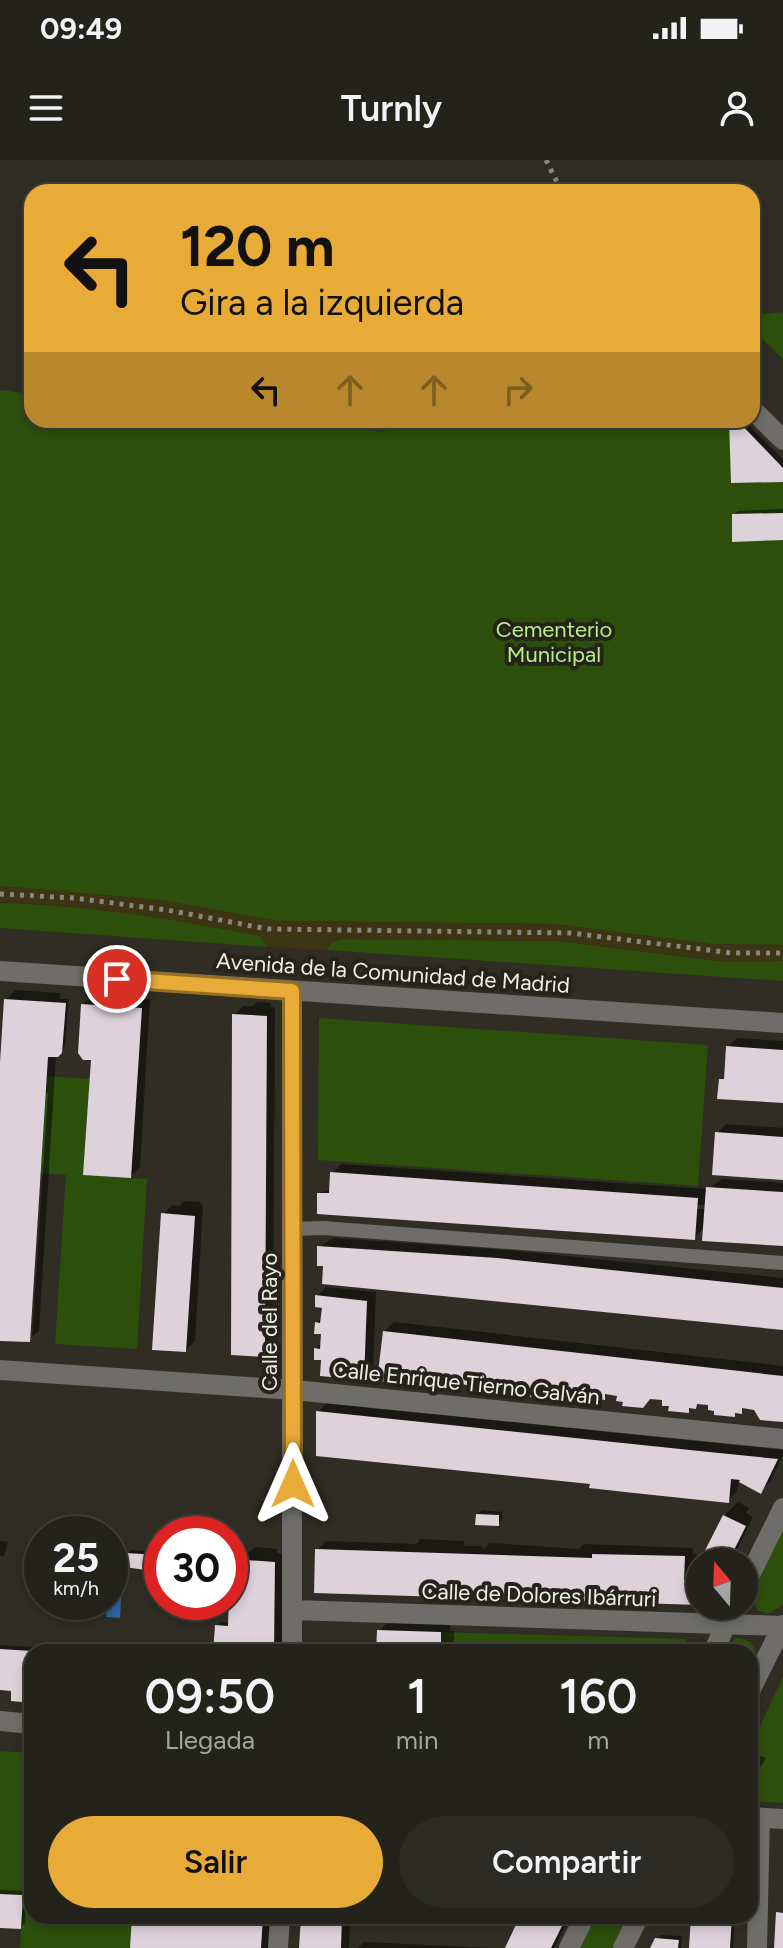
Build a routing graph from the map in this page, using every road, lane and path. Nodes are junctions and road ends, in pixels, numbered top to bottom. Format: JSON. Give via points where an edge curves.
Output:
{"nodes":[{"id":1,"x":546,"y":160,"type":"edge"},
{"id":2,"x":558,"y":184,"type":"edge"},
{"id":3,"x":760,"y":417,"type":"edge"},
{"id":4,"x":783,"y":440,"type":"edge"},
{"id":5,"x":0,"y":894,"type":"edge"},
{"id":6,"x":783,"y":953,"type":"edge"},
{"id":7,"x":0,"y":971,"type":"edge"},
{"id":8,"x":292,"y":991,"type":"junction"},
{"id":9,"x":783,"y":1023,"type":"edge"},
{"id":10,"x":293,"y":1229,"type":"junction"},
{"id":11,"x":783,"y":1263,"type":"edge"},
{"id":12,"x":0,"y":1370,"type":"edge"},
{"id":13,"x":294,"y":1390,"type":"junction"},
{"id":14,"x":783,"y":1439,"type":"edge"},
{"id":15,"x":783,"y":1508,"type":"edge"},
{"id":16,"x":758,"y":1559,"type":"edge"},
{"id":17,"x":293,"y":1610,"type":"junction"},
{"id":18,"x":728,"y":1620,"type":"edge"},
{"id":19,"x":725,"y":1625,"type":"junction"},
{"id":20,"x":783,"y":1625,"type":"edge"},
{"id":21,"x":292,"y":1644,"type":"edge"},
{"id":22,"x":717,"y":1644,"type":"edge"},
{"id":23,"x":758,"y":1675,"type":"edge"},
{"id":24,"x":0,"y":1721,"type":"edge"},
{"id":25,"x":24,"y":1723,"type":"edge"},
{"id":26,"x":758,"y":1817,"type":"edge"},
{"id":27,"x":783,"y":1819,"type":"edge"},
{"id":28,"x":280,"y":1924,"type":"edge"},
{"id":29,"x":581,"y":1924,"type":"edge"},
{"id":30,"x":635,"y":1924,"type":"edge"},
{"id":31,"x":757,"y":1924,"type":"edge"},
{"id":32,"x":278,"y":1948,"type":"edge"},
{"id":33,"x":569,"y":1948,"type":"edge"},
{"id":34,"x":623,"y":1948,"type":"edge"},
{"id":35,"x":757,"y":1948,"type":"edge"}],
"edges":[{"from":1,"to":2,"type":"path"},
{"from":3,"to":4,"type":"street"},
{"from":5,"to":6,"type":"path","via":[[167,910],[268,929],[571,933],[732,953]]},
{"from":7,"to":8,"type":"street","name":"Avenida de la Comunidad de Madrid"},
{"from":8,"to":9,"type":"street","name":"Avenida de la Comunidad de Madrid"},
{"from":8,"to":10,"type":"street","name":"Calle del Rayo"},
{"from":10,"to":11,"type":"lane"},
{"from":10,"to":13,"type":"street","name":"Calle del Rayo"},
{"from":12,"to":13,"type":"street","name":"Calle Enrique Tierno Galván"},
{"from":13,"to":14,"type":"street","name":"Calle Enrique Tierno Galván"},
{"from":13,"to":17,"type":"street","name":"Calle del Rayo"},
{"from":15,"to":16,"type":"street"},
{"from":17,"to":19,"type":"street","name":"Calle de Dolores Ibárruri"},
{"from":17,"to":21,"type":"street","name":"Calle del Rayo"},
{"from":18,"to":19,"type":"street"},
{"from":19,"to":20,"type":"street","name":"Calle de Dolores Ibárruri"},
{"from":19,"to":22,"type":"street"},
{"from":20,"to":23,"type":"street"},
{"from":24,"to":25,"type":"street"},
{"from":26,"to":27,"type":"street"},
{"from":28,"to":32,"type":"street"},
{"from":29,"to":33,"type":"street"},
{"from":30,"to":34,"type":"street"},
{"from":31,"to":35,"type":"street"}]}
